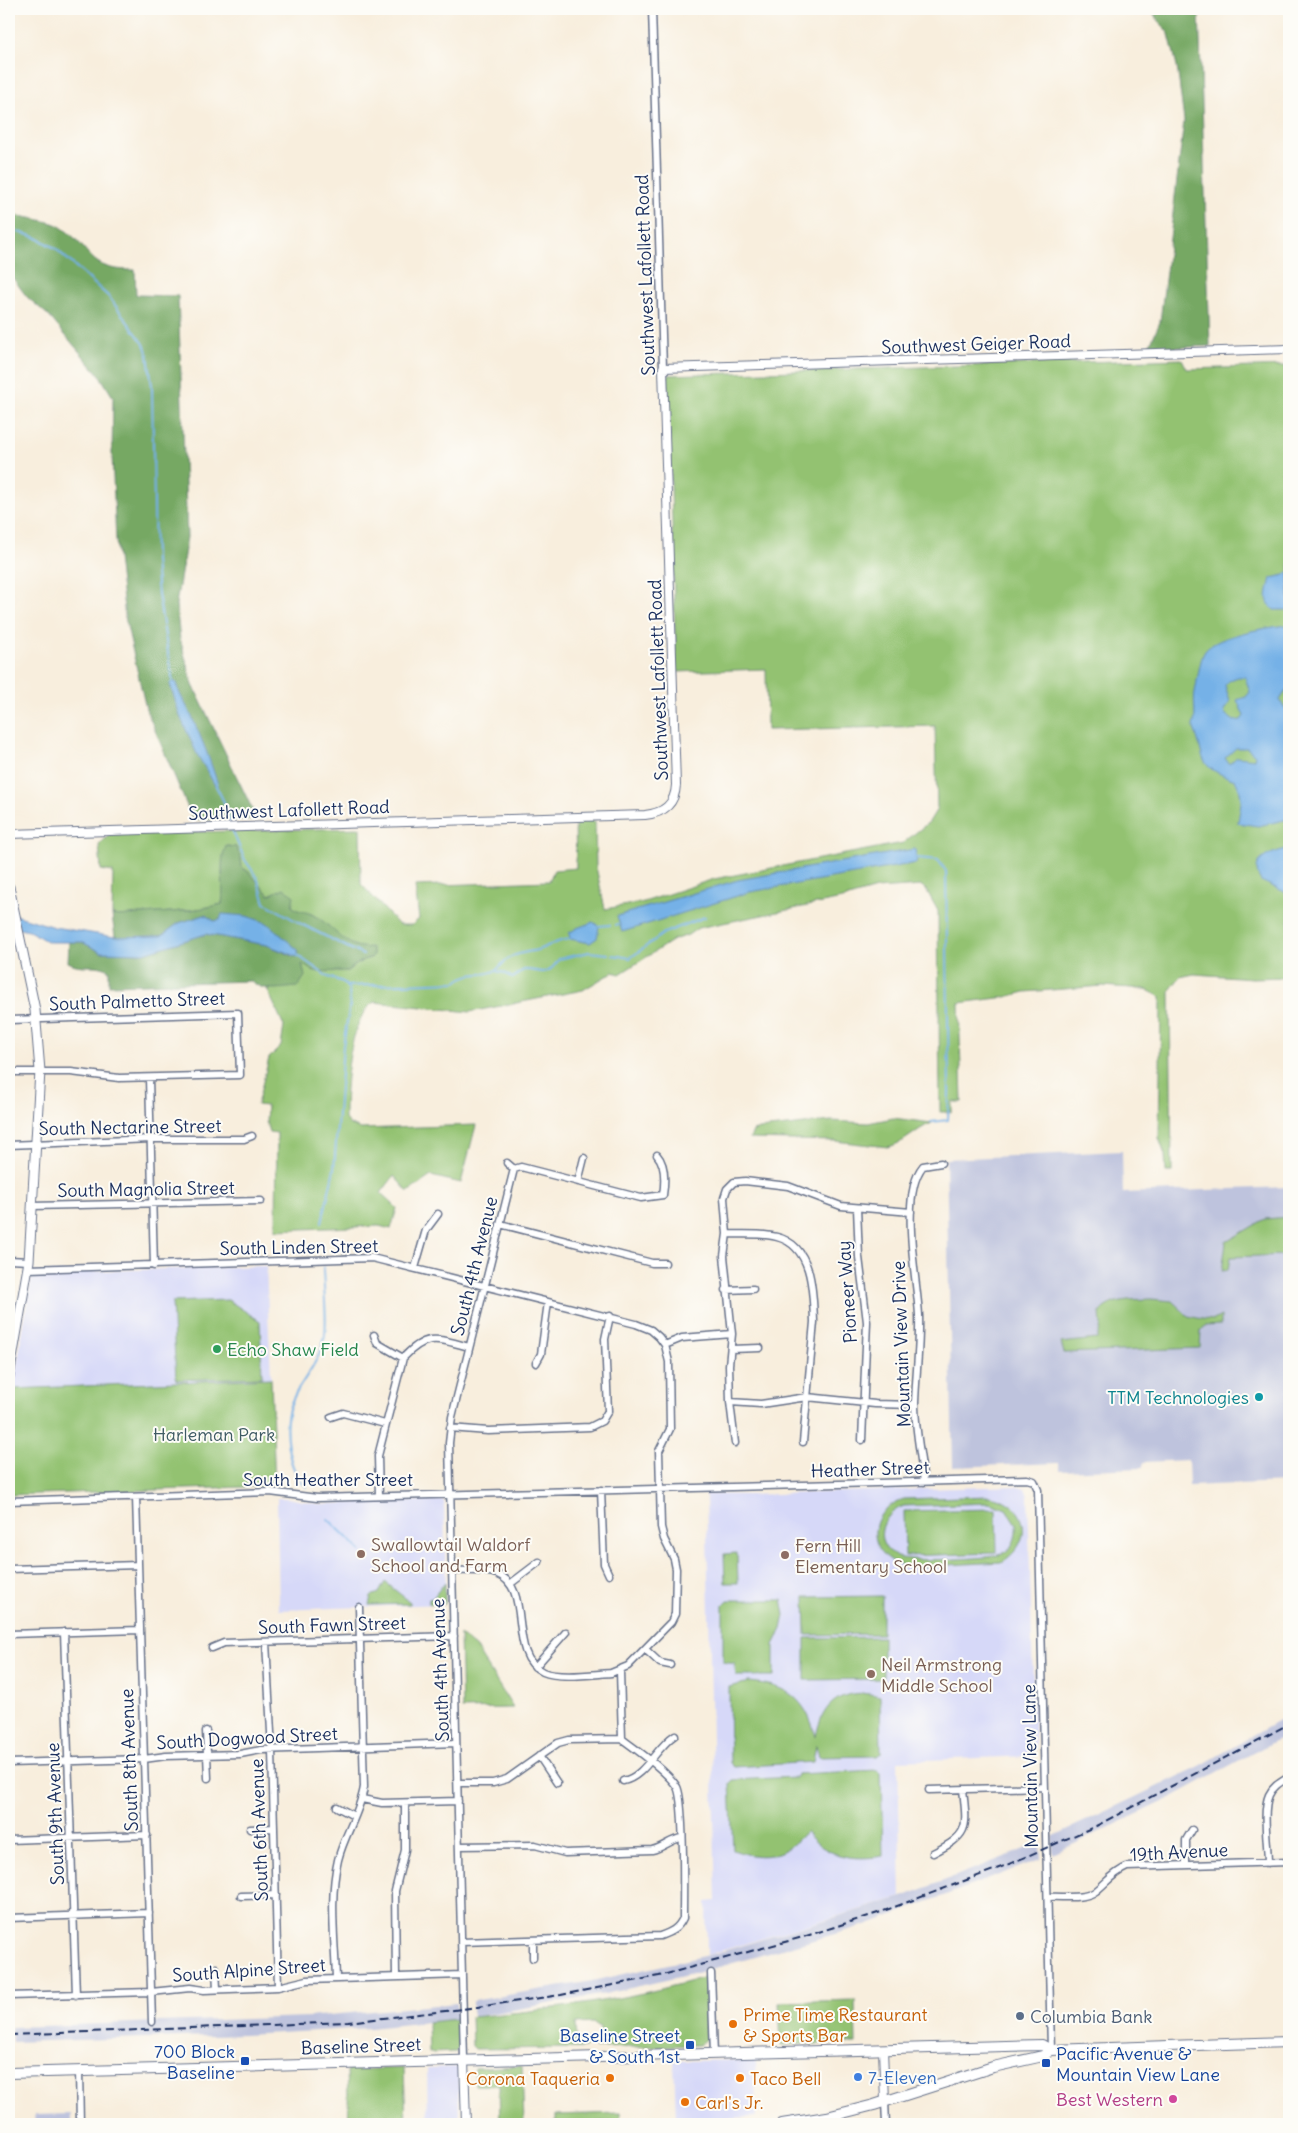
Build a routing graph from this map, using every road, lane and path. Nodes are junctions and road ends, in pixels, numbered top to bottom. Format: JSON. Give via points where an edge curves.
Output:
{"nodes":[{"id":1,"x":652,"y":9,"type":"edge"},
{"id":2,"x":1289,"y":349,"type":"edge"},
{"id":3,"x":663,"y":368,"type":"junction"},
{"id":4,"x":9,"y":834,"type":"edge"},
{"id":5,"x":10,"y":890,"type":"edge"},
{"id":6,"x":37,"y":1019,"type":"junction"},
{"id":7,"x":9,"y":1020,"type":"edge"},
{"id":8,"x":40,"y":1071,"type":"junction"},
{"id":9,"x":9,"y":1072,"type":"edge"},
{"id":10,"x":150,"y":1078,"type":"junction"},
{"id":11,"x":252,"y":1136,"type":"dead end"},
{"id":12,"x":151,"y":1139,"type":"junction"},
{"id":13,"x":36,"y":1143,"type":"junction"},
{"id":14,"x":9,"y":1146,"type":"edge"},
{"id":15,"x":657,"y":1155,"type":"dead end"},
{"id":16,"x":584,"y":1158,"type":"dead end"},
{"id":17,"x":507,"y":1163,"type":"dead end"},
{"id":18,"x":941,"y":1163,"type":"dead end"},
{"id":19,"x":514,"y":1168,"type":"junction"},
{"id":20,"x":578,"y":1182,"type":"junction"},
{"id":21,"x":261,"y":1201,"type":"dead end"},
{"id":22,"x":153,"y":1204,"type":"junction"},
{"id":23,"x":32,"y":1206,"type":"junction"},
{"id":24,"x":857,"y":1208,"type":"junction"},
{"id":25,"x":911,"y":1212,"type":"junction"},
{"id":26,"x":438,"y":1214,"type":"dead end"},
{"id":27,"x":500,"y":1224,"type":"junction"},
{"id":28,"x":727,"y":1234,"type":"junction"},
{"id":29,"x":9,"y":1260,"type":"edge"},
{"id":30,"x":665,"y":1263,"type":"dead end"},
{"id":31,"x":28,"y":1265,"type":"junction"},
{"id":32,"x":154,"y":1266,"type":"junction"},
{"id":33,"x":415,"y":1268,"type":"junction"},
{"id":34,"x":484,"y":1286,"type":"junction"},
{"id":35,"x":753,"y":1289,"type":"dead end"},
{"id":36,"x":726,"y":1290,"type":"junction"},
{"id":37,"x":548,"y":1302,"type":"junction"},
{"id":38,"x":610,"y":1316,"type":"junction"},
{"id":39,"x":13,"y":1327,"type":"edge"},
{"id":40,"x":374,"y":1334,"type":"dead end"},
{"id":41,"x":732,"y":1334,"type":"junction"},
{"id":42,"x":665,"y":1345,"type":"junction"},
{"id":43,"x":469,"y":1347,"type":"junction"},
{"id":44,"x":731,"y":1348,"type":"junction"},
{"id":45,"x":760,"y":1348,"type":"dead end"},
{"id":46,"x":403,"y":1358,"type":"junction"},
{"id":47,"x":536,"y":1363,"type":"dead end"},
{"id":48,"x":9,"y":1376,"type":"edge"},
{"id":49,"x":807,"y":1397,"type":"junction"},
{"id":50,"x":730,"y":1402,"type":"junction"},
{"id":51,"x":862,"y":1403,"type":"junction"},
{"id":52,"x":915,"y":1405,"type":"junction"},
{"id":53,"x":331,"y":1417,"type":"dead end"},
{"id":54,"x":385,"y":1424,"type":"junction"},
{"id":55,"x":450,"y":1428,"type":"junction"},
{"id":56,"x":862,"y":1440,"type":"dead end"},
{"id":57,"x":804,"y":1442,"type":"dead end"},
{"id":58,"x":736,"y":1444,"type":"dead end"},
{"id":59,"x":1034,"y":1481,"type":"joint"},
{"id":60,"x":924,"y":1482,"type":"junction"},
{"id":61,"x":707,"y":1486,"type":"joint"},
{"id":62,"x":659,"y":1488,"type":"junction"},
{"id":63,"x":601,"y":1490,"type":"junction"},
{"id":64,"x":450,"y":1494,"type":"junction"},
{"id":65,"x":378,"y":1496,"type":"junction"},
{"id":66,"x":136,"y":1497,"type":"junction"},
{"id":67,"x":9,"y":1501,"type":"edge"},
{"id":68,"x":539,"y":1562,"type":"dead end"},
{"id":69,"x":138,"y":1565,"type":"junction"},
{"id":70,"x":9,"y":1569,"type":"edge"},
{"id":71,"x":452,"y":1572,"type":"junction"},
{"id":72,"x":609,"y":1575,"type":"dead end"},
{"id":73,"x":510,"y":1584,"type":"junction"},
{"id":74,"x":360,"y":1607,"type":"dead end"},
{"id":75,"x":140,"y":1630,"type":"junction"},
{"id":76,"x":64,"y":1632,"type":"junction"},
{"id":77,"x":566,"y":1632,"type":"dead end"},
{"id":78,"x":9,"y":1634,"type":"edge"},
{"id":79,"x":454,"y":1636,"type":"junction"},
{"id":80,"x":360,"y":1639,"type":"junction"},
{"id":81,"x":266,"y":1642,"type":"junction"},
{"id":82,"x":212,"y":1648,"type":"dead end"},
{"id":83,"x":645,"y":1649,"type":"junction"},
{"id":84,"x":670,"y":1665,"type":"dead end"},
{"id":85,"x":535,"y":1667,"type":"junction"},
{"id":86,"x":620,"y":1671,"type":"junction"},
{"id":87,"x":206,"y":1731,"type":"dead end"},
{"id":88,"x":675,"y":1735,"type":"dead end"},
{"id":89,"x":622,"y":1739,"type":"junction"},
{"id":90,"x":456,"y":1743,"type":"junction"},
{"id":91,"x":363,"y":1746,"type":"junction"},
{"id":92,"x":272,"y":1750,"type":"junction"},
{"id":93,"x":207,"y":1755,"type":"junction"},
{"id":94,"x":539,"y":1756,"type":"junction"},
{"id":95,"x":144,"y":1759,"type":"junction"},
{"id":96,"x":68,"y":1761,"type":"junction"},
{"id":97,"x":649,"y":1761,"type":"junction"},
{"id":98,"x":9,"y":1763,"type":"edge"},
{"id":99,"x":1289,"y":1777,"type":"edge"},
{"id":100,"x":208,"y":1778,"type":"dead end"},
{"id":101,"x":623,"y":1782,"type":"dead end"},
{"id":102,"x":458,"y":1783,"type":"junction"},
{"id":103,"x":557,"y":1783,"type":"dead end"},
{"id":104,"x":1045,"y":1787,"type":"junction"},
{"id":105,"x":963,"y":1789,"type":"junction"},
{"id":106,"x":929,"y":1790,"type":"dead end"},
{"id":107,"x":362,"y":1799,"type":"junction"},
{"id":108,"x":458,"y":1801,"type":"junction"},
{"id":109,"x":405,"y":1803,"type":"junction"},
{"id":110,"x":337,"y":1807,"type":"dead end"},
{"id":111,"x":354,"y":1816,"type":"junction"},
{"id":112,"x":274,"y":1828,"type":"junction"},
{"id":113,"x":250,"y":1829,"type":"dead end"},
{"id":114,"x":1192,"y":1830,"type":"dead end"},
{"id":115,"x":147,"y":1835,"type":"junction"},
{"id":116,"x":71,"y":1838,"type":"junction"},
{"id":117,"x":682,"y":1838,"type":"junction"},
{"id":118,"x":9,"y":1840,"type":"edge"},
{"id":119,"x":459,"y":1846,"type":"junction"},
{"id":120,"x":932,"y":1853,"type":"dead end"},
{"id":121,"x":1289,"y":1862,"type":"edge"},
{"id":122,"x":1268,"y":1863,"type":"junction"},
{"id":123,"x":1186,"y":1866,"type":"junction"},
{"id":124,"x":276,"y":1895,"type":"junction"},
{"id":125,"x":241,"y":1896,"type":"dead end"},
{"id":126,"x":1048,"y":1897,"type":"junction"},
{"id":127,"x":149,"y":1913,"type":"junction"},
{"id":128,"x":73,"y":1916,"type":"junction"},
{"id":129,"x":9,"y":1918,"type":"edge"},
{"id":130,"x":533,"y":1940,"type":"junction"},
{"id":131,"x":461,"y":1942,"type":"junction"},
{"id":132,"x":533,"y":1958,"type":"dead end"},
{"id":133,"x":216,"y":1968,"type":"dead end"},
{"id":134,"x":462,"y":1974,"type":"junction"},
{"id":135,"x":711,"y":1974,"type":"dead end"},
{"id":136,"x":396,"y":1977,"type":"junction"},
{"id":137,"x":336,"y":1979,"type":"junction"},
{"id":138,"x":278,"y":1987,"type":"junction"},
{"id":139,"x":217,"y":1989,"type":"junction"},
{"id":140,"x":151,"y":1992,"type":"junction"},
{"id":141,"x":76,"y":1995,"type":"junction"},
{"id":142,"x":9,"y":1996,"type":"edge"},
{"id":143,"x":152,"y":2022,"type":"dead end"},
{"id":144,"x":1289,"y":2042,"type":"edge"},
{"id":145,"x":883,"y":2049,"type":"junction"},
{"id":146,"x":1052,"y":2050,"type":"junction"},
{"id":147,"x":714,"y":2054,"type":"junction"},
{"id":148,"x":464,"y":2059,"type":"junction"},
{"id":149,"x":79,"y":2071,"type":"junction"},
{"id":150,"x":9,"y":2073,"type":"edge"},
{"id":151,"x":885,"y":2101,"type":"junction"},
{"id":152,"x":80,"y":2124,"type":"edge"},
{"id":153,"x":466,"y":2124,"type":"edge"},
{"id":154,"x":782,"y":2124,"type":"edge"},
{"id":155,"x":886,"y":2124,"type":"edge"}],
"edges":[{"from":1,"to":3,"type":"street","name":"Southwest Lafollett Road"},
{"from":2,"to":3,"type":"street","name":"Southwest Geiger Road"},
{"from":3,"to":4,"type":"street","name":"Southwest Lafollett Road","via":[[676,785],[670,806],[645,815]]},
{"from":5,"to":6,"type":"main road"},
{"from":6,"to":7,"type":"street","name":"South Palmetto Street"},
{"from":6,"to":8,"type":"main road"},
{"from":6,"to":10,"type":"street","name":"South Palmetto Street","via":[[238,1013],[240,1075]]},
{"from":8,"to":9,"type":"street"},
{"from":8,"to":10,"type":"street"},
{"from":8,"to":13,"type":"main road"},
{"from":10,"to":12,"type":"street"},
{"from":11,"to":12,"type":"street","name":"South Nectarine Street","via":[[244,1139]]},
{"from":12,"to":13,"type":"street","name":"South Nectarine Street"},
{"from":12,"to":22,"type":"street"},
{"from":13,"to":14,"type":"street","name":"South Nectarine Street"},
{"from":13,"to":23,"type":"main road"},
{"from":15,"to":20,"type":"street","via":[[663,1162],[663,1195],[640,1198]]},
{"from":16,"to":20,"type":"street"},
{"from":17,"to":19,"type":"street"},
{"from":18,"to":25,"type":"street","name":"Mountain View Drive","via":[[923,1166],[919,1170]]},
{"from":19,"to":20,"type":"street"},
{"from":19,"to":27,"type":"street","name":"South 4th Avenue"},
{"from":21,"to":22,"type":"street","name":"South Magnolia Street"},
{"from":22,"to":23,"type":"street","name":"South Magnolia Street"},
{"from":22,"to":32,"type":"street"},
{"from":23,"to":31,"type":"main road"},
{"from":24,"to":25,"type":"street"},
{"from":24,"to":28,"type":"street","via":[[827,1202],[788,1186],[745,1180],[734,1182],[724,1198]]},
{"from":24,"to":51,"type":"street","name":"Pioneer Way","via":[[867,1322]]},
{"from":25,"to":52,"type":"street","name":"Mountain View Drive","via":[[919,1316]]},
{"from":26,"to":33,"type":"street","via":[[426,1230]]},
{"from":27,"to":30,"type":"street","via":[[652,1263]]},
{"from":27,"to":34,"type":"street","name":"South 4th Avenue"},
{"from":28,"to":36,"type":"street","via":[[724,1256]]},
{"from":28,"to":49,"type":"street","via":[[775,1236],[795,1245],[805,1259],[814,1322]]},
{"from":29,"to":31,"type":"street","name":"South Linden Street"},
{"from":31,"to":32,"type":"street","name":"South Linden Street"},
{"from":31,"to":39,"type":"main road"},
{"from":32,"to":33,"type":"street","name":"South Linden Street","via":[[363,1258],[382,1259]]},
{"from":33,"to":34,"type":"street","name":"South Linden Street"},
{"from":34,"to":37,"type":"street","name":"South Linden Street"},
{"from":34,"to":43,"type":"street","name":"South 4th Avenue"},
{"from":35,"to":36,"type":"street"},
{"from":36,"to":41,"type":"street"},
{"from":37,"to":38,"type":"street","name":"South Linden Street"},
{"from":37,"to":47,"type":"street"},
{"from":38,"to":42,"type":"street","name":"South Linden Street","via":[[651,1330]]},
{"from":38,"to":55,"type":"street","via":[[605,1339],[608,1411],[602,1421],[590,1427],[472,1431]]},
{"from":39,"to":48,"type":"main road"},
{"from":40,"to":46,"type":"street","via":[[377,1343]]},
{"from":41,"to":42,"type":"street","via":[[691,1336]]},
{"from":41,"to":44,"type":"street"},
{"from":42,"to":62,"type":"street","via":[[669,1362],[671,1422],[659,1451]]},
{"from":43,"to":46,"type":"street","via":[[437,1339],[428,1340],[416,1344]]},
{"from":43,"to":55,"type":"street","name":"South 4th Avenue"},
{"from":44,"to":45,"type":"street"},
{"from":44,"to":50,"type":"street"},
{"from":46,"to":54,"type":"street"},
{"from":49,"to":50,"type":"street","via":[[761,1404]]},
{"from":49,"to":51,"type":"street"},
{"from":49,"to":57,"type":"street"},
{"from":50,"to":58,"type":"street"},
{"from":51,"to":52,"type":"street"},
{"from":51,"to":56,"type":"street","name":"Pioneer Way"},
{"from":52,"to":60,"type":"street","name":"Mountain View Drive"},
{"from":53,"to":54,"type":"street","via":[[343,1413]]},
{"from":54,"to":65,"type":"street","via":[[378,1456]]},
{"from":55,"to":64,"type":"street","name":"South 4th Avenue"},
{"from":59,"to":60,"type":"street","name":"Heather Street"},
{"from":59,"to":104,"type":"street","name":"Mountain View Lane","via":[[1038,1490]]},
{"from":60,"to":61,"type":"street","name":"Heather Street","via":[[749,1488]]},
{"from":61,"to":62,"type":"street","name":"South Heather Street"},
{"from":62,"to":63,"type":"street","name":"South Heather Street"},
{"from":62,"to":83,"type":"street","via":[[661,1527],[674,1559],[676,1604],[671,1622]]},
{"from":63,"to":64,"type":"street","name":"South Heather Street"},
{"from":63,"to":72,"type":"street","via":[[604,1564]]},
{"from":64,"to":65,"type":"street","name":"South Heather Street"},
{"from":64,"to":71,"type":"street","name":"South 4th Avenue"},
{"from":65,"to":66,"type":"street","name":"South Heather Street","via":[[317,1498],[270,1492]]},
{"from":66,"to":67,"type":"street","name":"South Heather Street"},
{"from":66,"to":69,"type":"street","name":"South 8th Avenue"},
{"from":68,"to":73,"type":"street"},
{"from":69,"to":70,"type":"street"},
{"from":69,"to":75,"type":"street","name":"South 8th Avenue"},
{"from":71,"to":73,"type":"street","via":[[487,1571],[499,1574]]},
{"from":71,"to":79,"type":"street","name":"South 4th Avenue"},
{"from":73,"to":85,"type":"street","via":[[527,1657]]},
{"from":74,"to":80,"type":"street"},
{"from":75,"to":76,"type":"street"},
{"from":75,"to":95,"type":"street","name":"South 8th Avenue"},
{"from":76,"to":78,"type":"street"},
{"from":76,"to":96,"type":"street","name":"South 9th Avenue"},
{"from":77,"to":85,"type":"street"},
{"from":79,"to":80,"type":"street","name":"South Fawn Street"},
{"from":79,"to":90,"type":"street","name":"South 4th Avenue"},
{"from":80,"to":81,"type":"street","name":"South Fawn Street"},
{"from":80,"to":91,"type":"street"},
{"from":81,"to":82,"type":"street","name":"South Fawn Street","via":[[224,1643]]},
{"from":81,"to":92,"type":"street","name":"South 6th Avenue"},
{"from":83,"to":84,"type":"street","via":[[660,1663]]},
{"from":83,"to":86,"type":"street"},
{"from":85,"to":86,"type":"street","via":[[555,1675]]},
{"from":86,"to":89,"type":"street"},
{"from":87,"to":93,"type":"street"},
{"from":88,"to":97,"type":"street","via":[[665,1741]]},
{"from":89,"to":94,"type":"street","via":[[569,1740],[558,1743]]},
{"from":89,"to":97,"type":"street"},
{"from":90,"to":91,"type":"street","name":"South Dogwood Street"},
{"from":90,"to":102,"type":"street","name":"South 4th Avenue"},
{"from":91,"to":92,"type":"street","name":"South Dogwood Street"},
{"from":91,"to":107,"type":"street"},
{"from":92,"to":93,"type":"street","name":"South Dogwood Street"},
{"from":92,"to":112,"type":"street","name":"South 6th Avenue"},
{"from":93,"to":95,"type":"street","name":"South Dogwood Street"},
{"from":93,"to":100,"type":"street"},
{"from":94,"to":102,"type":"street","via":[[507,1779],[493,1783]]},
{"from":94,"to":103,"type":"street"},
{"from":95,"to":96,"type":"street","name":"South Dogwood Street"},
{"from":95,"to":115,"type":"street","name":"South 8th Avenue"},
{"from":96,"to":98,"type":"street","name":"South Dogwood Street"},
{"from":96,"to":116,"type":"street","name":"South 9th Avenue"},
{"from":97,"to":101,"type":"street","via":[[632,1780]]},
{"from":97,"to":117,"type":"street","via":[[671,1780],[679,1793]]},
{"from":99,"to":122,"type":"street","via":[[1268,1796]]},
{"from":102,"to":108,"type":"street","name":"South 4th Avenue"},
{"from":104,"to":105,"type":"street"},
{"from":104,"to":126,"type":"street","name":"Mountain View Lane"},
{"from":105,"to":106,"type":"street"},
{"from":105,"to":120,"type":"street","via":[[964,1830],[960,1837]]},
{"from":107,"to":109,"type":"street"},
{"from":107,"to":111,"type":"street"},
{"from":108,"to":109,"type":"street"},
{"from":108,"to":119,"type":"street","name":"South 4th Avenue"},
{"from":109,"to":136,"type":"street","via":[[405,1850],[395,1891]]},
{"from":110,"to":111,"type":"street"},
{"from":111,"to":137,"type":"street","via":[[335,1874]]},
{"from":112,"to":113,"type":"street"},
{"from":112,"to":124,"type":"street","name":"South 6th Avenue"},
{"from":114,"to":123,"type":"street","via":[[1186,1840]]},
{"from":115,"to":116,"type":"street"},
{"from":115,"to":127,"type":"street","name":"South 8th Avenue"},
{"from":116,"to":118,"type":"street"},
{"from":116,"to":128,"type":"street","name":"South 9th Avenue"},
{"from":117,"to":119,"type":"street","via":[[675,1838],[652,1850],[565,1853],[535,1844]]},
{"from":117,"to":130,"type":"street","via":[[683,1918],[672,1932],[660,1936]]},
{"from":119,"to":131,"type":"street","name":"South 4th Avenue"},
{"from":121,"to":122,"type":"street","name":"19th Avenue"},
{"from":122,"to":123,"type":"street","name":"19th Avenue"},
{"from":123,"to":126,"type":"street","name":"19th Avenue","via":[[1127,1867],[1115,1872],[1094,1892],[1082,1896]]},
{"from":124,"to":125,"type":"street"},
{"from":124,"to":138,"type":"street","name":"South 6th Avenue"},
{"from":126,"to":146,"type":"street","name":"Mountain View Lane"},
{"from":127,"to":128,"type":"street"},
{"from":127,"to":140,"type":"street","name":"South 8th Avenue"},
{"from":128,"to":129,"type":"street"},
{"from":128,"to":141,"type":"street","name":"South 9th Avenue"},
{"from":130,"to":131,"type":"street"},
{"from":130,"to":132,"type":"street"},
{"from":131,"to":134,"type":"street","name":"South 4th Avenue"},
{"from":133,"to":139,"type":"street"},
{"from":134,"to":136,"type":"street","name":"South Alpine Street"},
{"from":134,"to":148,"type":"street","name":"South 4th Avenue"},
{"from":135,"to":147,"type":"street"},
{"from":136,"to":137,"type":"street","name":"South Alpine Street"},
{"from":137,"to":138,"type":"street","name":"South Alpine Street","via":[[297,1981]]},
{"from":138,"to":139,"type":"street","name":"South Alpine Street"},
{"from":139,"to":140,"type":"street","name":"South Alpine Street"},
{"from":140,"to":141,"type":"street","name":"South Alpine Street"},
{"from":140,"to":143,"type":"street","name":"South 8th Avenue"},
{"from":141,"to":142,"type":"street","name":"South Alpine Street"},
{"from":144,"to":146,"type":"highway"},
{"from":145,"to":146,"type":"highway","name":"Baseline Street","via":[[1042,2045]]},
{"from":145,"to":147,"type":"highway","name":"Baseline Street"},
{"from":145,"to":151,"type":"street"},
{"from":146,"to":151,"type":"highway","via":[[1043,2056],[993,2067]]},
{"from":147,"to":148,"type":"highway","name":"Baseline Street"},
{"from":148,"to":149,"type":"highway","name":"Baseline Street"},
{"from":148,"to":153,"type":"street"},
{"from":149,"to":150,"type":"highway","name":"Baseline Street"},
{"from":149,"to":152,"type":"street"},
{"from":151,"to":154,"type":"highway","via":[[827,2117]]},
{"from":151,"to":155,"type":"street"}]}
